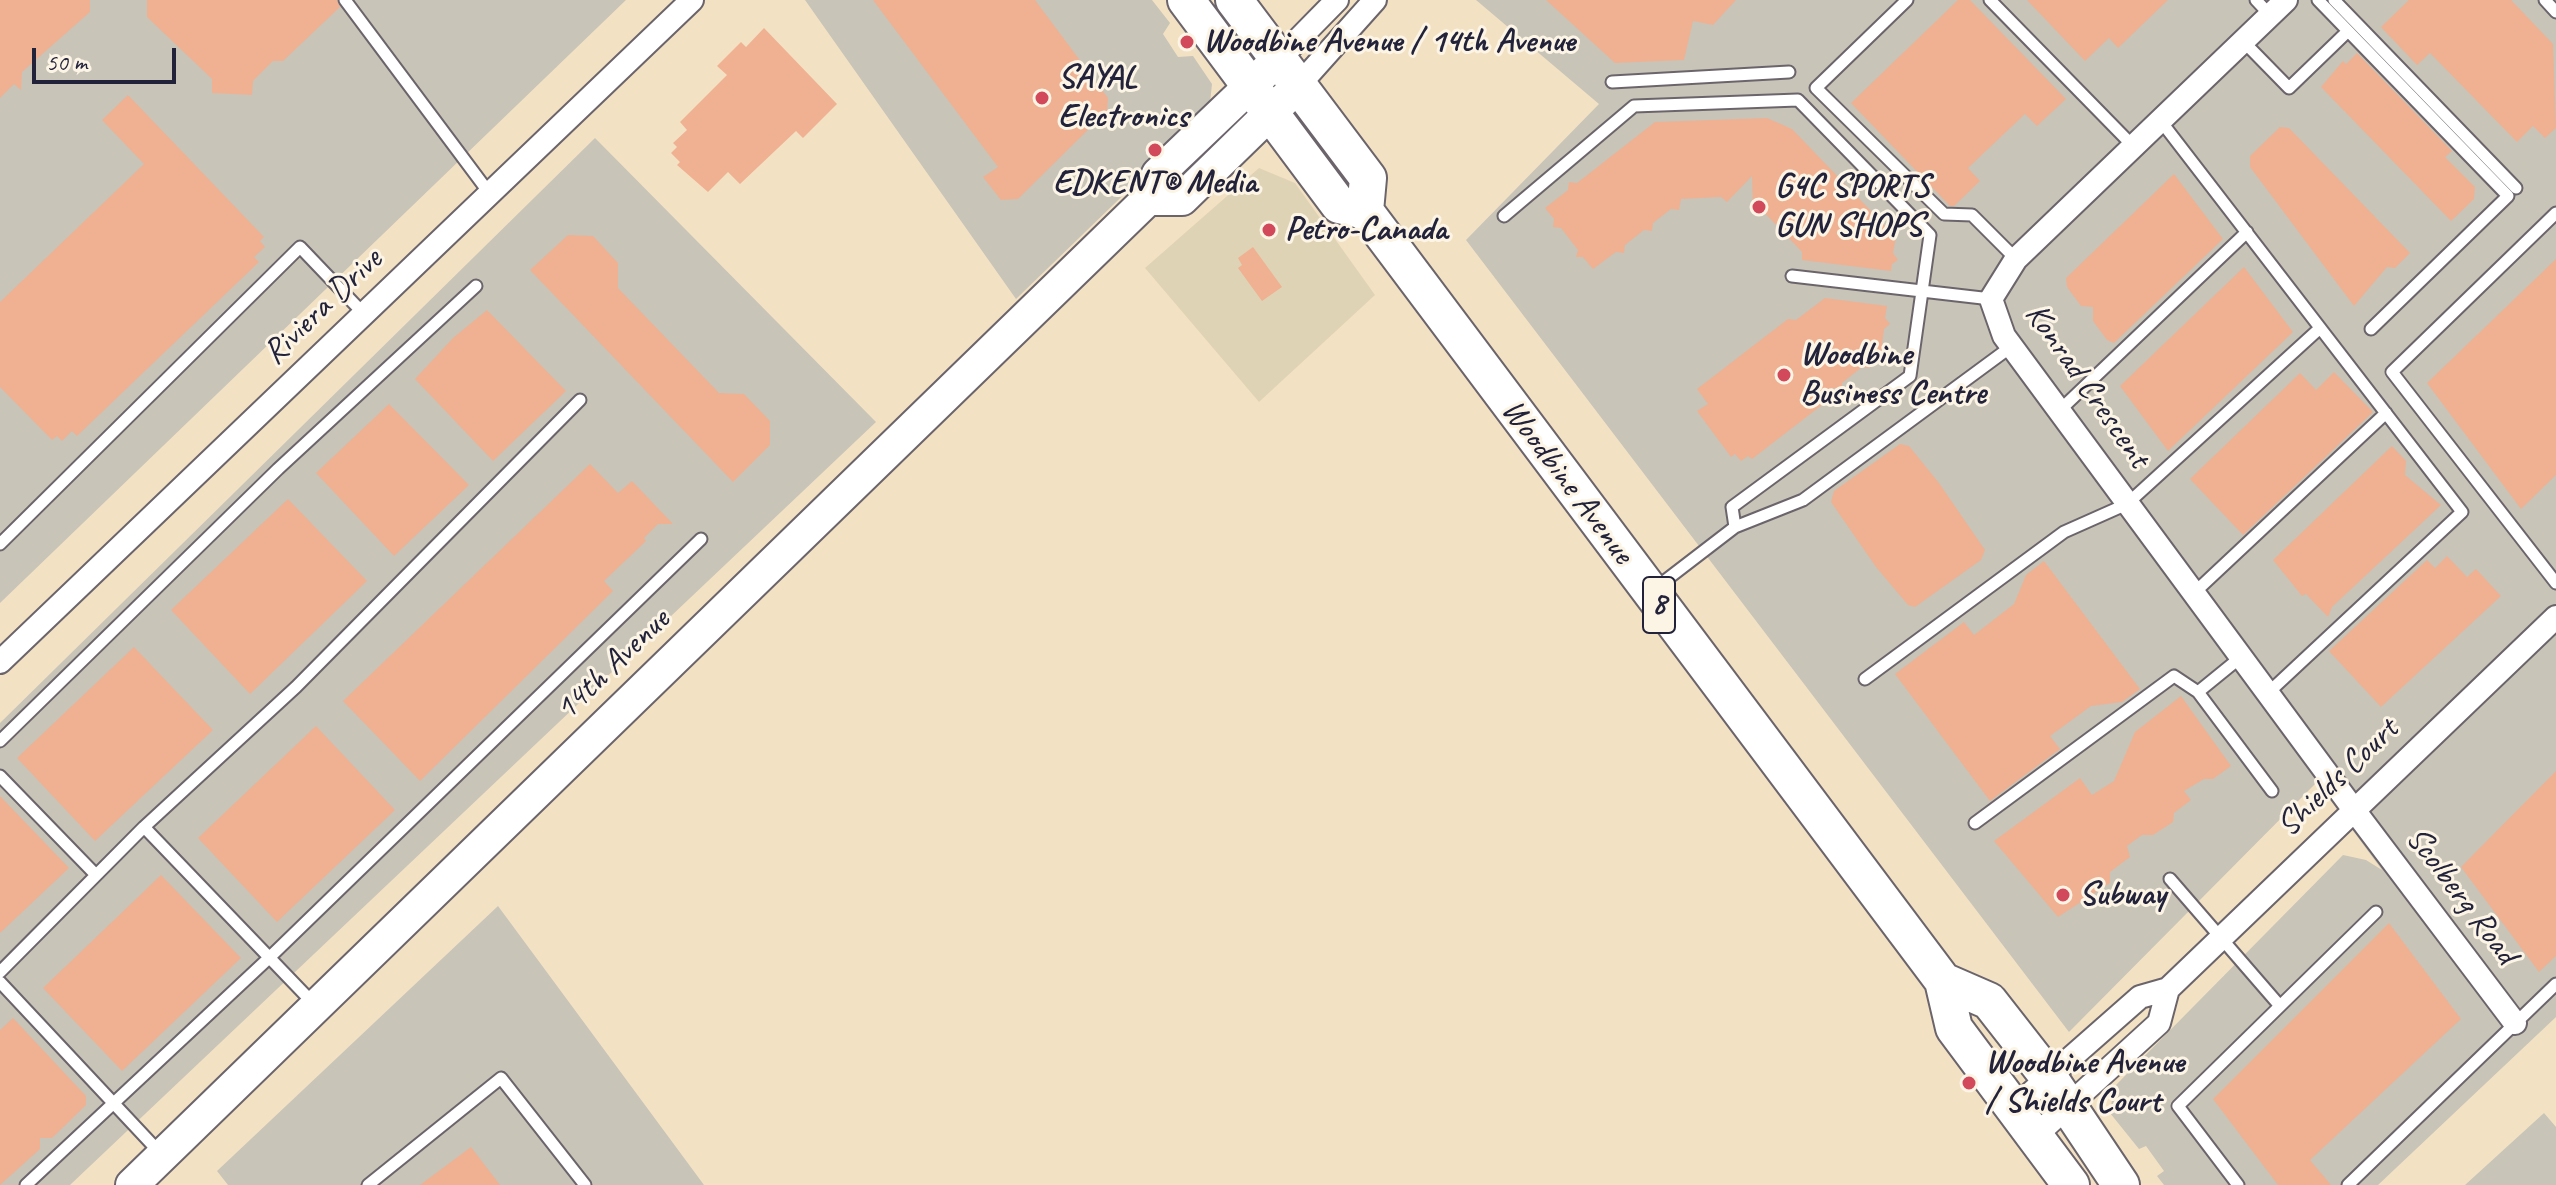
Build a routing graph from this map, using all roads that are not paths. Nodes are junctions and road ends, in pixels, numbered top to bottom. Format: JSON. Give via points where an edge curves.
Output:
{"nodes":[{"id":1,"x":345,"y":0,"type":"edge"},
{"id":2,"x":692,"y":0,"type":"edge"},
{"id":3,"x":1186,"y":0,"type":"edge"},
{"id":4,"x":1234,"y":0,"type":"edge"},
{"id":5,"x":1337,"y":0,"type":"edge"},
{"id":6,"x":1375,"y":0,"type":"edge"},
{"id":7,"x":1907,"y":0,"type":"edge"},
{"id":8,"x":1990,"y":0,"type":"edge"},
{"id":9,"x":2318,"y":0,"type":"edge"},
{"id":10,"x":2334,"y":0,"type":"edge"},
{"id":11,"x":2545,"y":0,"type":"edge"},
{"id":12,"x":2270,"y":5,"type":"edge"},
{"id":13,"x":2556,"y":12,"type":"edge"},
{"id":14,"x":2348,"y":31,"type":"junction"},
{"id":15,"x":2243,"y":41,"type":"junction"},
{"id":16,"x":1289,"y":72,"type":"junction"},
{"id":17,"x":1789,"y":72,"type":"dead end"},
{"id":18,"x":1612,"y":82,"type":"dead end"},
{"id":19,"x":1262,"y":99,"type":"junction"},
{"id":20,"x":2160,"y":120,"type":"junction"},
{"id":21,"x":2133,"y":146,"type":"junction"},
{"id":22,"x":2516,"y":188,"type":"dead end"},
{"id":23,"x":490,"y":194,"type":"junction"},
{"id":24,"x":1365,"y":211,"type":"junction"},
{"id":25,"x":2556,"y":213,"type":"edge"},
{"id":26,"x":1504,"y":216,"type":"dead end"},
{"id":27,"x":2247,"y":232,"type":"junction"},
{"id":28,"x":2016,"y":259,"type":"junction"},
{"id":29,"x":1792,"y":276,"type":"dead end"},
{"id":30,"x":476,"y":286,"type":"dead end"},
{"id":31,"x":1922,"y":291,"type":"junction"},
{"id":32,"x":1991,"y":299,"type":"junction"},
{"id":33,"x":364,"y":314,"type":"junction"},
{"id":34,"x":2319,"y":329,"type":"junction"},
{"id":35,"x":2371,"y":329,"type":"dead end"},
{"id":36,"x":2012,"y":346,"type":"junction"},
{"id":37,"x":580,"y":400,"type":"dead end"},
{"id":38,"x":2059,"y":411,"type":"junction"},
{"id":39,"x":2386,"y":413,"type":"junction"},
{"id":40,"x":2127,"y":504,"type":"junction"},
{"id":41,"x":1735,"y":527,"type":"junction"},
{"id":42,"x":701,"y":539,"type":"dead end"},
{"id":43,"x":0,"y":544,"type":"edge"},
{"id":44,"x":2556,"y":583,"type":"edge"},
{"id":45,"x":1650,"y":593,"type":"junction"},
{"id":46,"x":2194,"y":593,"type":"junction"},
{"id":47,"x":2556,"y":617,"type":"edge"},
{"id":48,"x":2241,"y":657,"type":"junction"},
{"id":49,"x":0,"y":662,"type":"edge"},
{"id":50,"x":1865,"y":679,"type":"dead end"},
{"id":51,"x":2198,"y":692,"type":"junction"},
{"id":52,"x":2268,"y":693,"type":"junction"},
{"id":53,"x":0,"y":741,"type":"edge"},
{"id":54,"x":0,"y":776,"type":"edge"},
{"id":55,"x":2272,"y":791,"type":"dead end"},
{"id":56,"x":2354,"y":810,"type":"junction"},
{"id":57,"x":1975,"y":823,"type":"dead end"},
{"id":58,"x":144,"y":827,"type":"junction"},
{"id":59,"x":96,"y":875,"type":"junction"},
{"id":60,"x":2170,"y":879,"type":"dead end"},
{"id":61,"x":2376,"y":912,"type":"dead end"},
{"id":62,"x":2220,"y":938,"type":"junction"},
{"id":63,"x":270,"y":957,"type":"junction"},
{"id":64,"x":0,"y":972,"type":"edge"},
{"id":65,"x":1943,"y":981,"type":"junction"},
{"id":66,"x":0,"y":982,"type":"edge"},
{"id":67,"x":2556,"y":984,"type":"edge"},
{"id":68,"x":2168,"y":989,"type":"junction"},
{"id":69,"x":316,"y":1006,"type":"junction"},
{"id":70,"x":2280,"y":1006,"type":"junction"},
{"id":71,"x":2515,"y":1023,"type":"junction"},
{"id":72,"x":2059,"y":1093,"type":"junction"},
{"id":73,"x":115,"y":1103,"type":"junction"},
{"id":74,"x":2015,"y":1107,"type":"junction"},
{"id":75,"x":2035,"y":1136,"type":"junction"},
{"id":76,"x":163,"y":1155,"type":"junction"},
{"id":77,"x":26,"y":1185,"type":"edge"},
{"id":78,"x":132,"y":1185,"type":"edge"},
{"id":79,"x":368,"y":1185,"type":"edge"},
{"id":80,"x":585,"y":1185,"type":"edge"},
{"id":81,"x":2071,"y":1185,"type":"edge"},
{"id":82,"x":2121,"y":1185,"type":"edge"},
{"id":83,"x":2238,"y":1185,"type":"edge"},
{"id":84,"x":2348,"y":1185,"type":"edge"}],
"edges":[{"from":1,"to":23,"type":"lane"},
{"from":2,"to":23,"type":"street","name":"Riviera Drive"},
{"from":3,"to":19,"type":"main road","name":"Woodbine Avenue","number":"8"},
{"from":4,"to":16,"type":"main road"},
{"from":5,"to":16,"type":"street","name":"14th Avenue"},
{"from":6,"to":16,"type":"street","name":"14th Avenue"},
{"from":7,"to":28,"type":"lane","via":[[1816,88],[1944,214],[1972,215]]},
{"from":8,"to":21,"type":"lane"},
{"from":9,"to":14,"type":"lane"},
{"from":10,"to":22,"type":"lane"},
{"from":11,"to":13,"type":"lane"},
{"from":12,"to":15,"type":"street","name":"Konrad Crescent"},
{"from":14,"to":15,"type":"lane","via":[[2289,88]]},
{"from":14,"to":35,"type":"lane","via":[[2508,196]]},
{"from":15,"to":20,"type":"street","name":"Konrad Crescent"},
{"from":16,"to":19,"type":"main road","name":"14th Avenue"},
{"from":16,"to":24,"type":"main road","via":[[1368,178]]},
{"from":17,"to":18,"type":"lane"},
{"from":19,"to":24,"type":"main road","name":"Woodbine Avenue","number":"8","via":[[1339,205]]},
{"from":19,"to":69,"type":"main road","name":"14th Avenue","via":[[1182,199],[1148,199]]},
{"from":20,"to":21,"type":"street","name":"Konrad Crescent"},
{"from":20,"to":27,"type":"lane"},
{"from":21,"to":28,"type":"street","name":"Konrad Crescent"},
{"from":23,"to":33,"type":"street","name":"Riviera Drive"},
{"from":24,"to":45,"type":"main road","name":"Woodbine Avenue","number":"8"},
{"from":25,"to":44,"type":"lane","via":[[2392,372]]},
{"from":26,"to":31,"type":"lane","via":[[1634,106],[1798,100],[1930,235]]},
{"from":27,"to":34,"type":"lane"},
{"from":27,"to":38,"type":"lane"},
{"from":28,"to":32,"type":"street","name":"Konrad Crescent"},
{"from":29,"to":31,"type":"lane"},
{"from":30,"to":53,"type":"lane","via":[[278,469]]},
{"from":31,"to":32,"type":"lane"},
{"from":31,"to":41,"type":"lane","via":[[1910,376],[1732,507]]},
{"from":32,"to":36,"type":"street","name":"Konrad Crescent"},
{"from":33,"to":43,"type":"lane","via":[[300,247]]},
{"from":33,"to":49,"type":"street","name":"Riviera Drive"},
{"from":34,"to":39,"type":"lane"},
{"from":34,"to":40,"type":"lane"},
{"from":36,"to":38,"type":"street","name":"Konrad Crescent"},
{"from":36,"to":41,"type":"lane","via":[[1803,500]]},
{"from":37,"to":58,"type":"lane","via":[[296,687]]},
{"from":38,"to":40,"type":"street","name":"Konrad Crescent"},
{"from":39,"to":46,"type":"lane"},
{"from":39,"to":52,"type":"lane","via":[[2462,512]]},
{"from":40,"to":46,"type":"street","name":"Konrad Crescent"},
{"from":40,"to":50,"type":"lane","via":[[2064,532]]},
{"from":41,"to":45,"type":"lane"},
{"from":42,"to":63,"type":"lane"},
{"from":45,"to":65,"type":"main road","name":"Woodbine Avenue","number":"8"},
{"from":46,"to":48,"type":"street","name":"Konrad Crescent"},
{"from":47,"to":56,"type":"street","name":"Shields Court"},
{"from":48,"to":51,"type":"lane"},
{"from":48,"to":52,"type":"street","name":"Konrad Crescent"},
{"from":51,"to":55,"type":"lane"},
{"from":51,"to":57,"type":"lane","via":[[2174,676]]},
{"from":52,"to":56,"type":"street","name":"Konrad Crescent"},
{"from":54,"to":59,"type":"lane"},
{"from":56,"to":62,"type":"street","name":"Shields Court"},
{"from":56,"to":71,"type":"street","name":"Scolberg Road"},
{"from":58,"to":59,"type":"lane"},
{"from":58,"to":63,"type":"lane"},
{"from":59,"to":64,"type":"lane"},
{"from":60,"to":62,"type":"lane"},
{"from":61,"to":70,"type":"lane"},
{"from":62,"to":68,"type":"street","name":"Shields Court"},
{"from":62,"to":70,"type":"lane"},
{"from":63,"to":69,"type":"lane"},
{"from":63,"to":73,"type":"lane"},
{"from":65,"to":72,"type":"main road","name":"Woodbine Avenue","number":"8","via":[[1989,1001]]},
{"from":65,"to":74,"type":"main road","name":"Woodbine Avenue","number":"8","via":[[1954,1028]]},
{"from":66,"to":73,"type":"lane"},
{"from":67,"to":71,"type":"lane"},
{"from":68,"to":72,"type":"street","name":"Shields Court","via":[[2140,997]]},
{"from":68,"to":72,"type":"street","name":"Shields Court","via":[[2159,1023]]},
{"from":69,"to":76,"type":"main road","name":"14th Avenue"},
{"from":70,"to":83,"type":"lane","via":[[2178,1106]]},
{"from":71,"to":84,"type":"lane"},
{"from":72,"to":74,"type":"street","name":"Shields Court"},
{"from":72,"to":75,"type":"street","name":"Shields Court"},
{"from":72,"to":82,"type":"main road","name":"Woodbine Avenue","number":"8"},
{"from":73,"to":76,"type":"lane"},
{"from":73,"to":77,"type":"lane"},
{"from":74,"to":75,"type":"main road","name":"Woodbine Avenue","number":"8"},
{"from":75,"to":81,"type":"main road","name":"Woodbine Avenue","number":"8"},
{"from":76,"to":78,"type":"main road","name":"14th Avenue"},
{"from":79,"to":80,"type":"lane","via":[[501,1078]]}]}
